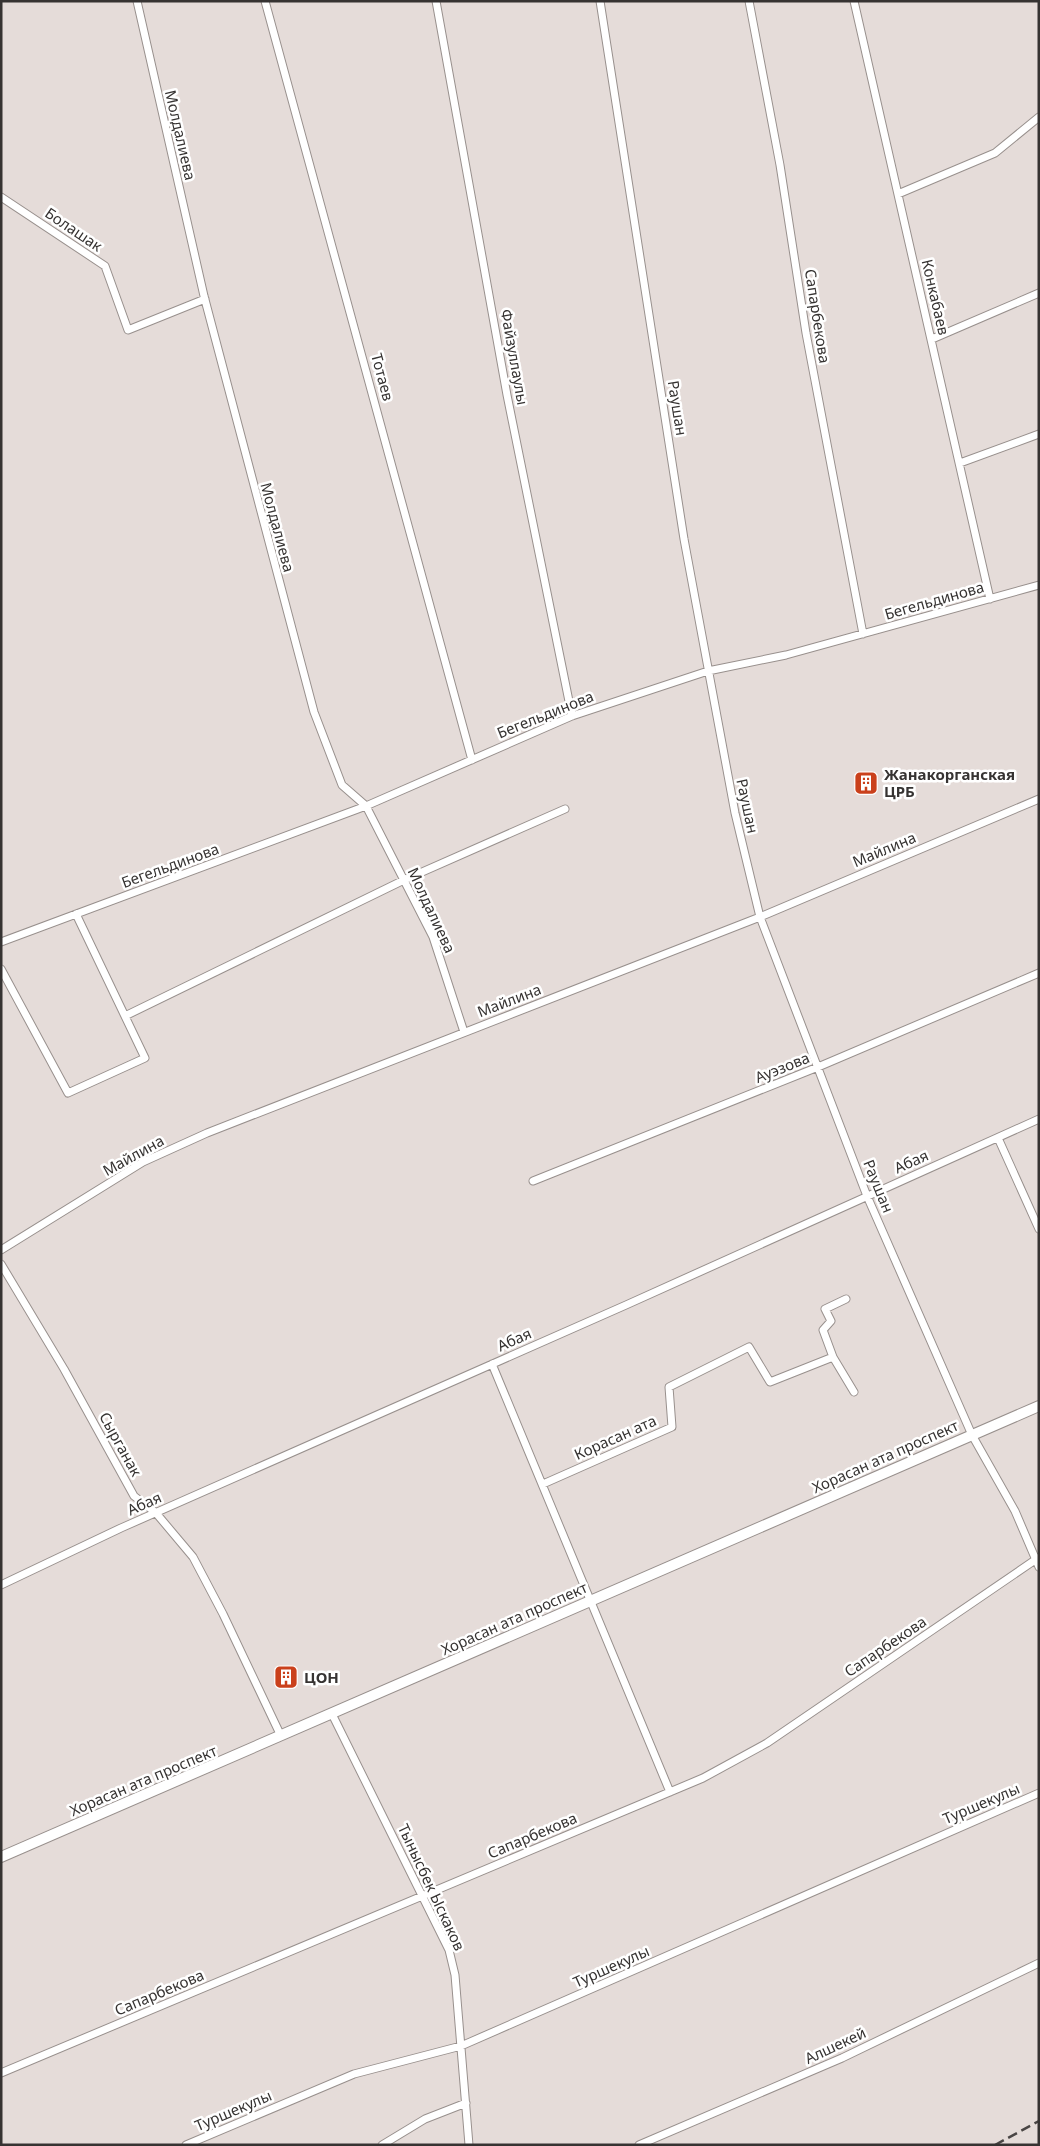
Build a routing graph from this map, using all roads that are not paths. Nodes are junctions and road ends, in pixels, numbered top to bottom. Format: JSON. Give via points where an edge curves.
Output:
{"nodes":[{"id":1,"x":137,"y":1,"type":"edge"},
{"id":2,"x":265,"y":1,"type":"edge"},
{"id":3,"x":436,"y":1,"type":"edge"},
{"id":4,"x":600,"y":1,"type":"edge"},
{"id":5,"x":749,"y":1,"type":"edge"},
{"id":6,"x":854,"y":1,"type":"edge"},
{"id":7,"x":1039,"y":117,"type":"edge"},
{"id":8,"x":898,"y":194,"type":"junction"},
{"id":9,"x":1,"y":197,"type":"edge"},
{"id":10,"x":1039,"y":293,"type":"edge"},
{"id":11,"x":205,"y":299,"type":"junction"},
{"id":12,"x":932,"y":339,"type":"junction"},
{"id":13,"x":1039,"y":434,"type":"edge"},
{"id":14,"x":960,"y":463,"type":"junction"},
{"id":15,"x":1039,"y":585,"type":"edge"},
{"id":16,"x":990,"y":599,"type":"junction"},
{"id":17,"x":863,"y":634,"type":"junction"},
{"id":18,"x":708,"y":671,"type":"junction"},
{"id":19,"x":572,"y":716,"type":"junction"},
{"id":20,"x":472,"y":760,"type":"junction"},
{"id":21,"x":1039,"y":799,"type":"edge"},
{"id":22,"x":366,"y":806,"type":"junction"},
{"id":23,"x":565,"y":809,"type":"dead end"},
{"id":24,"x":404,"y":880,"type":"junction"},
{"id":25,"x":76,"y":914,"type":"junction"},
{"id":26,"x":760,"y":917,"type":"junction"},
{"id":27,"x":1,"y":942,"type":"edge"},
{"id":28,"x":1,"y":969,"type":"edge"},
{"id":29,"x":1039,"y":973,"type":"edge"},
{"id":30,"x":125,"y":1016,"type":"junction"},
{"id":31,"x":464,"y":1032,"type":"junction"},
{"id":32,"x":818,"y":1067,"type":"junction"},
{"id":33,"x":1039,"y":1119,"type":"edge"},
{"id":34,"x":998,"y":1138,"type":"junction"},
{"id":35,"x":533,"y":1181,"type":"dead end"},
{"id":36,"x":868,"y":1196,"type":"junction"},
{"id":37,"x":1039,"y":1230,"type":"edge"},
{"id":38,"x":1,"y":1250,"type":"edge"},
{"id":39,"x":1,"y":1264,"type":"edge"},
{"id":40,"x":846,"y":1299,"type":"dead end"},
{"id":41,"x":833,"y":1357,"type":"junction"},
{"id":42,"x":492,"y":1364,"type":"junction"},
{"id":43,"x":854,"y":1392,"type":"dead end"},
{"id":44,"x":1039,"y":1406,"type":"edge"},
{"id":45,"x":972,"y":1435,"type":"junction"},
{"id":46,"x":543,"y":1484,"type":"junction"},
{"id":47,"x":156,"y":1513,"type":"junction"},
{"id":48,"x":1038,"y":1561,"type":"edge"},
{"id":49,"x":1,"y":1585,"type":"edge"},
{"id":50,"x":593,"y":1600,"type":"junction"},
{"id":51,"x":332,"y":1714,"type":"junction"},
{"id":52,"x":281,"y":1736,"type":"junction"},
{"id":53,"x":670,"y":1792,"type":"junction"},
{"id":54,"x":1039,"y":1793,"type":"edge"},
{"id":55,"x":1,"y":1857,"type":"edge"},
{"id":56,"x":422,"y":1897,"type":"junction"},
{"id":57,"x":1039,"y":1963,"type":"edge"},
{"id":58,"x":461,"y":2046,"type":"junction"},
{"id":59,"x":1,"y":2073,"type":"edge"},
{"id":60,"x":466,"y":2103,"type":"junction"},
{"id":61,"x":186,"y":2145,"type":"edge"},
{"id":62,"x":382,"y":2145,"type":"edge"},
{"id":63,"x":469,"y":2145,"type":"edge"},
{"id":64,"x":639,"y":2145,"type":"edge"}],
"edges":[{"from":1,"to":11,"type":"street","name":"Молдалиева"},
{"from":2,"to":20,"type":"street","name":"Тотаев"},
{"from":3,"to":19,"type":"street","name":"Файзуллаулы","via":[[507,395]]},
{"from":4,"to":18,"type":"street","name":"Раушан","via":[[684,540]]},
{"from":5,"to":17,"type":"street","name":"Сапарбекова","via":[[780,165],[806,333]]},
{"from":6,"to":8,"type":"street","name":"Конкабаев"},
{"from":7,"to":8,"type":"street","via":[[995,153]]},
{"from":8,"to":12,"type":"street","name":"Конкабаев"},
{"from":9,"to":11,"type":"street","name":"Болашак","via":[[105,266],[128,330]]},
{"from":10,"to":12,"type":"street"},
{"from":11,"to":22,"type":"street","name":"Молдалиева","via":[[314,712],[342,786]]},
{"from":12,"to":14,"type":"street","name":"Конкабаев"},
{"from":13,"to":14,"type":"street"},
{"from":14,"to":16,"type":"street","name":"Конкабаев"},
{"from":15,"to":16,"type":"street","name":"Бегельдинова"},
{"from":16,"to":17,"type":"street","name":"Бегельдинова"},
{"from":17,"to":18,"type":"street","name":"Бегельдинова","via":[[786,656]]},
{"from":18,"to":19,"type":"street","name":"Бегельдинова"},
{"from":18,"to":26,"type":"street","name":"Раушан","via":[[735,813]]},
{"from":19,"to":20,"type":"street","name":"Бегельдинова"},
{"from":20,"to":22,"type":"street","name":"Бегельдинова"},
{"from":21,"to":26,"type":"street","name":"Майлина"},
{"from":22,"to":24,"type":"street","name":"Молдалиева"},
{"from":22,"to":25,"type":"street","name":"Бегельдинова"},
{"from":23,"to":24,"type":"street"},
{"from":24,"to":30,"type":"street"},
{"from":24,"to":31,"type":"street","name":"Молдалиева","via":[[433,937]]},
{"from":25,"to":27,"type":"street","name":"Бегельдинова"},
{"from":25,"to":30,"type":"street"},
{"from":26,"to":31,"type":"street","name":"Майлина"},
{"from":26,"to":32,"type":"street","name":"Раушан"},
{"from":28,"to":30,"type":"street","via":[[68,1093],[145,1058]]},
{"from":29,"to":32,"type":"street","name":"Ауэзова"},
{"from":31,"to":38,"type":"street","name":"Майлина","via":[[207,1133],[143,1162]]},
{"from":32,"to":35,"type":"street","name":"Ауэзова"},
{"from":32,"to":36,"type":"street","name":"Раушан"},
{"from":33,"to":34,"type":"street","name":"Абая"},
{"from":34,"to":36,"type":"street","name":"Абая"},
{"from":34,"to":37,"type":"street"},
{"from":36,"to":42,"type":"street","name":"Абая"},
{"from":36,"to":45,"type":"street","name":"Раушан"},
{"from":39,"to":47,"type":"street","name":"Сырганак","via":[[134,1496]]},
{"from":40,"to":41,"type":"street","via":[[825,1309],[831,1321],[823,1330]]},
{"from":41,"to":43,"type":"street"},
{"from":41,"to":46,"type":"street","name":"Корасан ата","via":[[770,1382],[749,1347],[669,1387],[672,1427]]},
{"from":42,"to":46,"type":"street"},
{"from":42,"to":47,"type":"street","name":"Абая"},
{"from":44,"to":45,"type":"main road","name":"Хорасан ата проспект"},
{"from":45,"to":48,"type":"street","name":"Раушан","via":[[1015,1511]]},
{"from":45,"to":50,"type":"main road","name":"Хорасан ата проспект"},
{"from":46,"to":50,"type":"street"},
{"from":47,"to":49,"type":"street","name":"Абая"},
{"from":47,"to":52,"type":"street","name":"Сырганак","via":[[193,1558]]},
{"from":48,"to":53,"type":"street","name":"Сапарбекова","via":[[767,1743]]},
{"from":50,"to":51,"type":"main road","name":"Хорасан ата проспект"},
{"from":50,"to":53,"type":"street"},
{"from":51,"to":52,"type":"main road","name":"Хорасан ата проспект"},
{"from":51,"to":56,"type":"street","name":"Тынысбек Ыскаков"},
{"from":52,"to":55,"type":"main road","name":"Хорасан ата проспект"},
{"from":53,"to":56,"type":"street","name":"Сапарбекова"},
{"from":54,"to":58,"type":"street","name":"Туршекулы"},
{"from":56,"to":58,"type":"street","name":"Тынысбек Ыскаков","via":[[449,1950],[455,1975]]},
{"from":56,"to":59,"type":"street","name":"Сапарбекова"},
{"from":57,"to":64,"type":"street","name":"Алшекей","via":[[842,2058]]},
{"from":58,"to":60,"type":"street","name":"Тынысбек Ыскаков"},
{"from":58,"to":61,"type":"street","name":"Туршекулы","via":[[354,2074]]},
{"from":60,"to":62,"type":"street","via":[[425,2119]]},
{"from":60,"to":63,"type":"street","name":"Тынысбек Ыскаков"}]}
